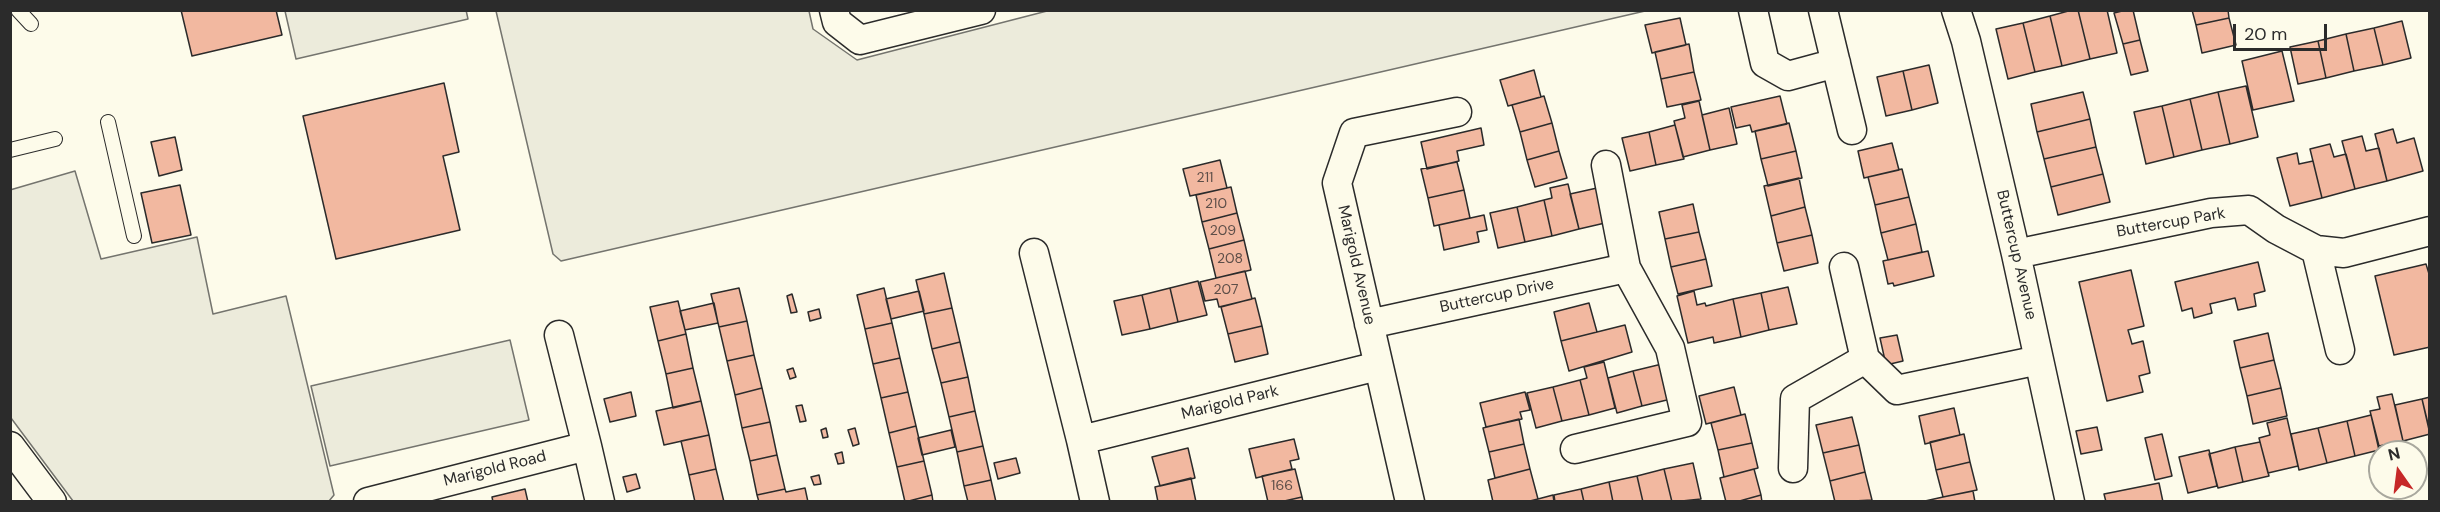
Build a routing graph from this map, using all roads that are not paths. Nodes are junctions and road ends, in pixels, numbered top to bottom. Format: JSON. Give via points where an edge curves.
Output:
{"nodes":[{"id":1,"x":18,"y":10,"type":"edge"},
{"id":2,"x":834,"y":10,"type":"edge"},
{"id":3,"x":981,"y":10,"type":"edge"},
{"id":4,"x":1753,"y":10,"type":"edge"},
{"id":5,"x":1823,"y":10,"type":"edge"},
{"id":6,"x":1956,"y":10,"type":"edge"},
{"id":7,"x":31,"y":24,"type":"dead end"},
{"id":8,"x":1836,"y":63,"type":"junction"},
{"id":9,"x":1457,"y":112,"type":"dead end"},
{"id":10,"x":108,"y":123,"type":"dead end"},
{"id":11,"x":1852,"y":130,"type":"dead end"},
{"id":12,"x":55,"y":139,"type":"dead end"},
{"id":13,"x":10,"y":150,"type":"edge"},
{"id":14,"x":1606,"y":165,"type":"dead end"},
{"id":15,"x":2430,"y":231,"type":"edge"},
{"id":16,"x":134,"y":236,"type":"dead end"},
{"id":17,"x":2316,"y":250,"type":"junction"},
{"id":18,"x":1034,"y":254,"type":"dead end"},
{"id":19,"x":2016,"y":254,"type":"junction"},
{"id":20,"x":1844,"y":267,"type":"dead end"},
{"id":21,"x":1626,"y":268,"type":"junction"},
{"id":22,"x":1369,"y":324,"type":"junction"},
{"id":23,"x":560,"y":335,"type":"dead end"},
{"id":24,"x":2340,"y":350,"type":"dead end"},
{"id":25,"x":1865,"y":359,"type":"junction"},
{"id":26,"x":2039,"y":360,"type":"junction"},
{"id":27,"x":1378,"y":366,"type":"junction"},
{"id":28,"x":1081,"y":440,"type":"junction"},
{"id":29,"x":10,"y":446,"type":"edge"},
{"id":30,"x":587,"y":446,"type":"junction"},
{"id":31,"x":1575,"y":449,"type":"dead end"},
{"id":32,"x":1793,"y":468,"type":"dead end"},
{"id":33,"x":52,"y":501,"type":"edge"},
{"id":34,"x":368,"y":501,"type":"edge"},
{"id":35,"x":600,"y":501,"type":"edge"},
{"id":36,"x":1095,"y":501,"type":"edge"},
{"id":37,"x":1410,"y":501,"type":"edge"},
{"id":38,"x":2070,"y":501,"type":"edge"}],
"edges":[{"from":1,"to":7,"type":"lane"},
{"from":2,"to":3,"type":"street","via":[[837,22],[860,40]]},
{"from":4,"to":8,"type":"street","via":[[1765,63],[1788,76]]},
{"from":5,"to":8,"type":"street"},
{"from":6,"to":19,"type":"street","name":"Buttercup Avenue"},
{"from":8,"to":11,"type":"street"},
{"from":9,"to":22,"type":"street","name":"Marigold Avenue","via":[[1354,133],[1337,183]]},
{"from":10,"to":16,"type":"lane"},
{"from":12,"to":13,"type":"lane"},
{"from":14,"to":21,"type":"street"},
{"from":15,"to":17,"type":"street","name":"Buttercup Park","via":[[2344,253]]},
{"from":17,"to":19,"type":"street","name":"Buttercup Park","via":[[2249,210],[2211,213]]},
{"from":17,"to":24,"type":"street"},
{"from":18,"to":28,"type":"street"},
{"from":19,"to":26,"type":"street","name":"Buttercup Avenue"},
{"from":20,"to":25,"type":"street"},
{"from":21,"to":22,"type":"street","name":"Buttercup Drive"},
{"from":21,"to":31,"type":"street","via":[[1670,348],[1687,423]]},
{"from":22,"to":27,"type":"street","name":"Marigold Avenue"},
{"from":23,"to":30,"type":"street"},
{"from":25,"to":26,"type":"street","via":[[1897,390]]},
{"from":25,"to":32,"type":"street","via":[[1795,399]]},
{"from":26,"to":38,"type":"street","name":"Buttercup Avenue"},
{"from":27,"to":28,"type":"street","name":"Marigold Park"},
{"from":27,"to":37,"type":"street","name":"Marigold Avenue"},
{"from":28,"to":36,"type":"street"},
{"from":29,"to":33,"type":"street"},
{"from":30,"to":34,"type":"street","name":"Marigold Road"},
{"from":30,"to":35,"type":"street"}]}
